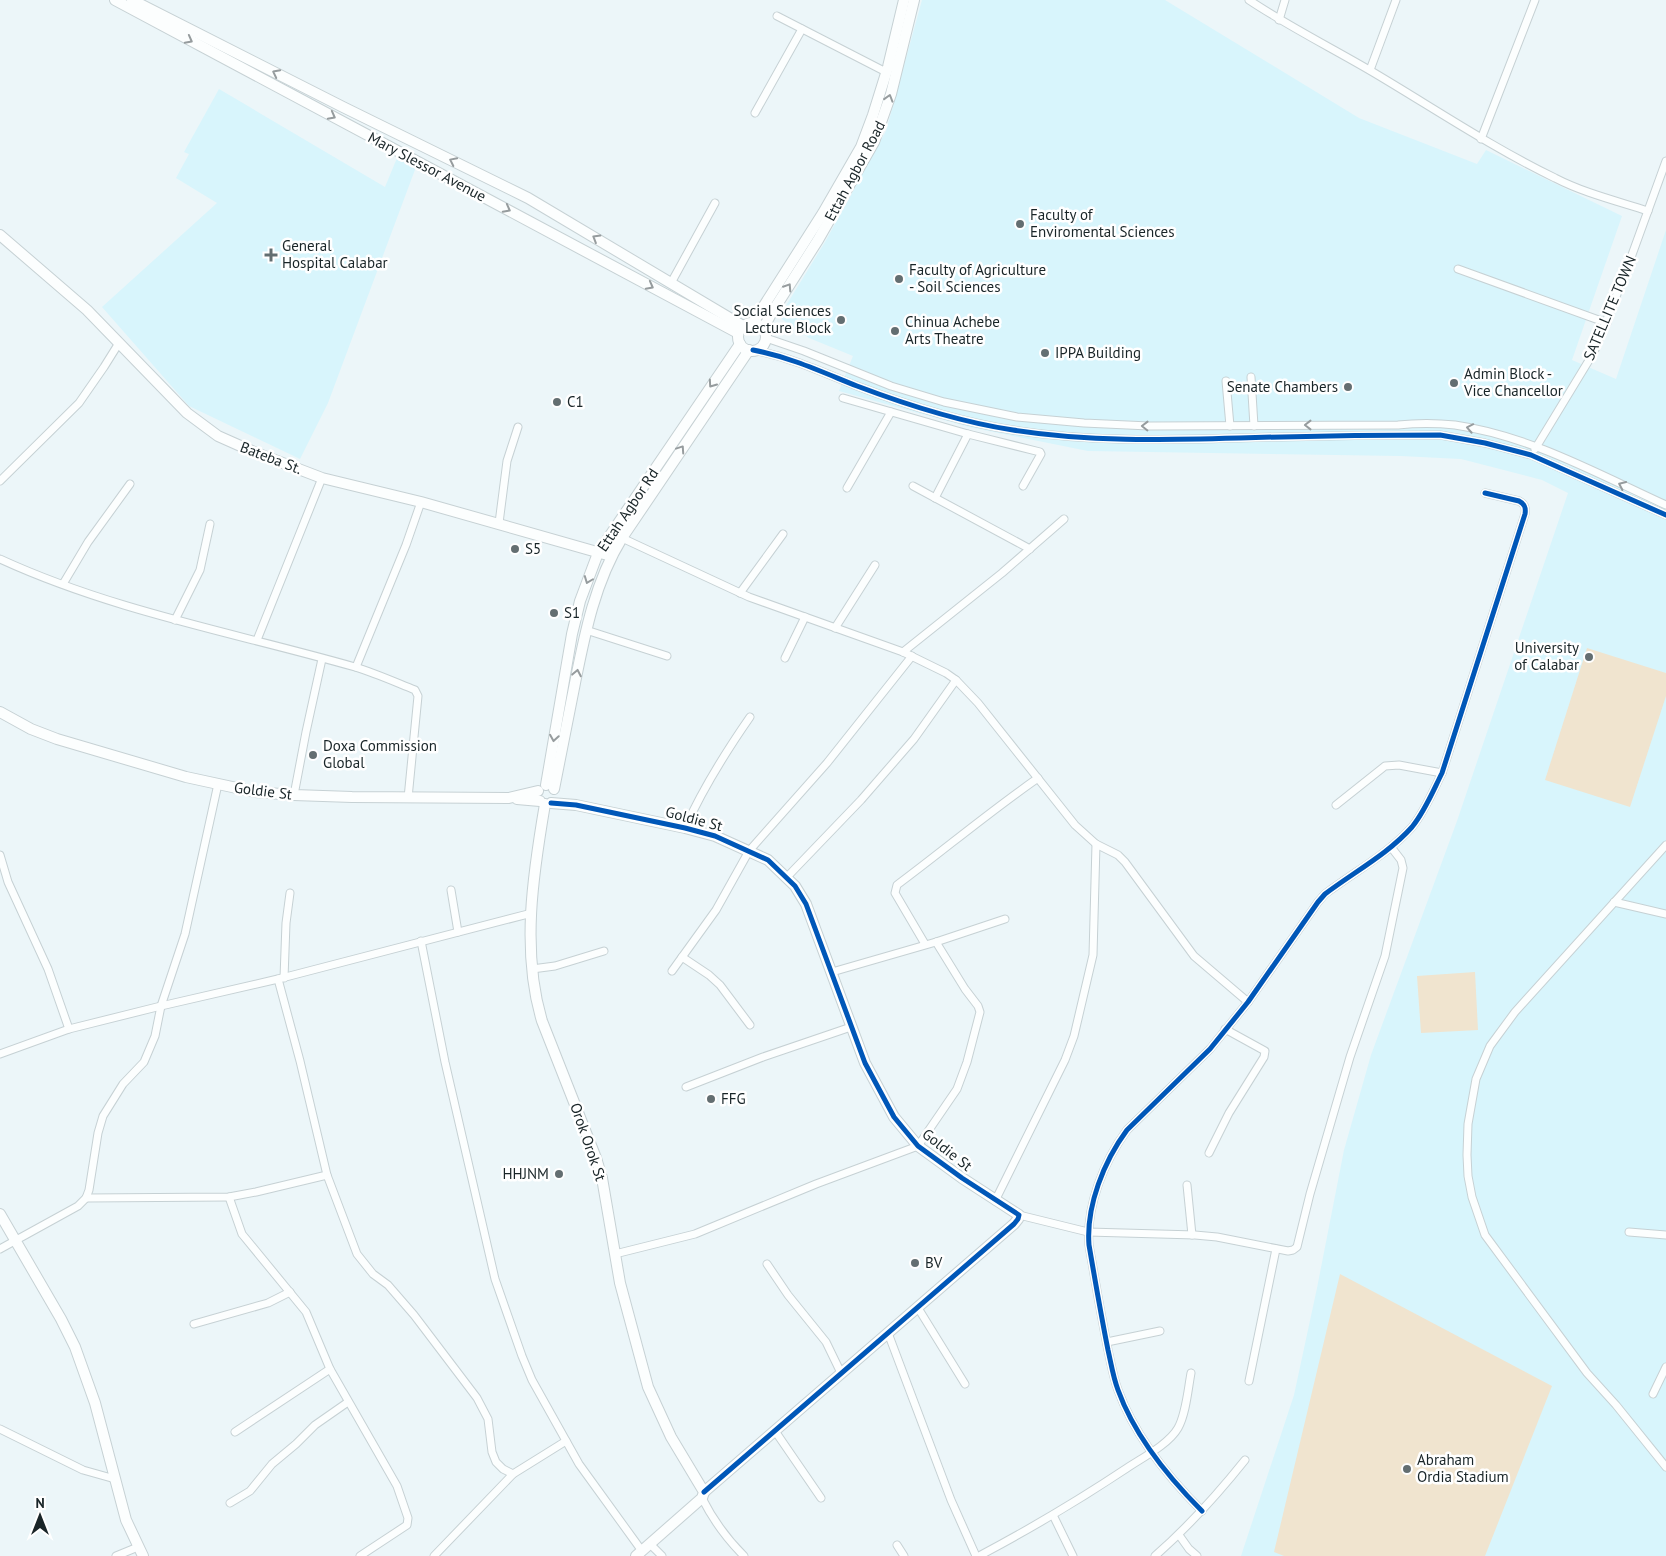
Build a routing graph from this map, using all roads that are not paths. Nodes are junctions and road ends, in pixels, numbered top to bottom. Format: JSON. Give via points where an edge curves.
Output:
{"nodes":[{"id":1,"x":115,"y":0,"type":"edge"},
{"id":2,"x":132,"y":0,"type":"edge"},
{"id":3,"x":904,"y":0,"type":"edge"},
{"id":4,"x":914,"y":0,"type":"edge"},
{"id":5,"x":1249,"y":0,"type":"edge"},
{"id":6,"x":1285,"y":0,"type":"edge"},
{"id":7,"x":1396,"y":0,"type":"edge"},
{"id":8,"x":1535,"y":0,"type":"edge"},
{"id":9,"x":778,"y":16,"type":"dead end"},
{"id":10,"x":1279,"y":20,"type":"junction"},
{"id":11,"x":802,"y":29,"type":"junction"},
{"id":12,"x":1370,"y":70,"type":"junction"},
{"id":13,"x":886,"y":72,"type":"junction"},
{"id":14,"x":755,"y":113,"type":"dead end"},
{"id":15,"x":1481,"y":139,"type":"junction"},
{"id":16,"x":1666,"y":161,"type":"edge"},
{"id":17,"x":715,"y":203,"type":"dead end"},
{"id":18,"x":1648,"y":211,"type":"junction"},
{"id":19,"x":0,"y":235,"type":"edge"},
{"id":20,"x":1458,"y":269,"type":"dead end"},
{"id":21,"x":671,"y":283,"type":"junction"},
{"id":22,"x":1607,"y":323,"type":"junction"},
{"id":23,"x":745,"y":327,"type":"junction"},
{"id":24,"x":764,"y":333,"type":"junction"},
{"id":25,"x":119,"y":343,"type":"junction"},
{"id":26,"x":740,"y":344,"type":"junction"},
{"id":27,"x":751,"y":350,"type":"junction"},
{"id":28,"x":1251,"y":377,"type":"dead end"},
{"id":29,"x":1226,"y":381,"type":"dead end"},
{"id":30,"x":843,"y":398,"type":"dead end"},
{"id":31,"x":892,"y":412,"type":"junction"},
{"id":32,"x":518,"y":426,"type":"dead end"},
{"id":33,"x":1230,"y":426,"type":"junction"},
{"id":34,"x":1254,"y":426,"type":"junction"},
{"id":35,"x":968,"y":434,"type":"junction"},
{"id":36,"x":1536,"y":446,"type":"junction"},
{"id":37,"x":1531,"y":455,"type":"junction"},
{"id":38,"x":322,"y":478,"type":"junction"},
{"id":39,"x":0,"y":481,"type":"edge"},
{"id":40,"x":130,"y":484,"type":"dead end"},
{"id":41,"x":913,"y":486,"type":"dead end"},
{"id":42,"x":1022,"y":486,"type":"dead end"},
{"id":43,"x":847,"y":488,"type":"dead end"},
{"id":44,"x":1484,"y":493,"type":"dead end"},
{"id":45,"x":935,"y":498,"type":"junction"},
{"id":46,"x":421,"y":502,"type":"junction"},
{"id":47,"x":1666,"y":505,"type":"edge"},
{"id":48,"x":1666,"y":515,"type":"edge"},
{"id":49,"x":1064,"y":519,"type":"dead end"},
{"id":50,"x":499,"y":523,"type":"junction"},
{"id":51,"x":210,"y":524,"type":"dead end"},
{"id":52,"x":783,"y":534,"type":"dead end"},
{"id":53,"x":622,"y":538,"type":"junction"},
{"id":54,"x":1030,"y":549,"type":"junction"},
{"id":55,"x":598,"y":552,"type":"junction"},
{"id":56,"x":611,"y":556,"type":"junction"},
{"id":57,"x":0,"y":559,"type":"edge"},
{"id":58,"x":875,"y":565,"type":"dead end"},
{"id":59,"x":63,"y":584,"type":"junction"},
{"id":60,"x":740,"y":593,"type":"junction"},
{"id":61,"x":805,"y":617,"type":"junction"},
{"id":62,"x":175,"y":620,"type":"junction"},
{"id":63,"x":835,"y":628,"type":"junction"},
{"id":64,"x":586,"y":630,"type":"junction"},
{"id":65,"x":257,"y":640,"type":"junction"},
{"id":66,"x":903,"y":652,"type":"junction"},
{"id":67,"x":667,"y":656,"type":"dead end"},
{"id":68,"x":912,"y":656,"type":"junction"},
{"id":69,"x":785,"y":658,"type":"dead end"},
{"id":70,"x":322,"y":659,"type":"junction"},
{"id":71,"x":356,"y":668,"type":"junction"},
{"id":72,"x":956,"y":680,"type":"junction"},
{"id":73,"x":0,"y":712,"type":"edge"},
{"id":74,"x":750,"y":718,"type":"dead end"},
{"id":75,"x":1442,"y":773,"type":"junction"},
{"id":76,"x":1038,"y":778,"type":"junction"},
{"id":77,"x":218,"y":784,"type":"junction"},
{"id":78,"x":294,"y":795,"type":"junction"},
{"id":79,"x":547,"y":795,"type":"junction"},
{"id":80,"x":408,"y":798,"type":"junction"},
{"id":81,"x":1336,"y":805,"type":"dead end"},
{"id":82,"x":685,"y":828,"type":"junction"},
{"id":83,"x":1096,"y":844,"type":"junction"},
{"id":84,"x":1666,"y":845,"type":"edge"},
{"id":85,"x":1391,"y":847,"type":"junction"},
{"id":86,"x":749,"y":850,"type":"junction"},
{"id":87,"x":0,"y":855,"type":"edge"},
{"id":88,"x":787,"y":876,"type":"junction"},
{"id":89,"x":451,"y":890,"type":"dead end"},
{"id":90,"x":290,"y":893,"type":"dead end"},
{"id":91,"x":1614,"y":902,"type":"junction"},
{"id":92,"x":532,"y":913,"type":"junction"},
{"id":93,"x":1666,"y":914,"type":"edge"},
{"id":94,"x":1005,"y":919,"type":"dead end"},
{"id":95,"x":458,"y":932,"type":"junction"},
{"id":96,"x":421,"y":942,"type":"junction"},
{"id":97,"x":936,"y":942,"type":"junction"},
{"id":98,"x":925,"y":944,"type":"junction"},
{"id":99,"x":604,"y":951,"type":"dead end"},
{"id":100,"x":682,"y":957,"type":"junction"},
{"id":101,"x":532,"y":969,"type":"junction"},
{"id":102,"x":672,"y":971,"type":"dead end"},
{"id":103,"x":832,"y":972,"type":"junction"},
{"id":104,"x":281,"y":979,"type":"junction"},
{"id":105,"x":1248,"y":1002,"type":"junction"},
{"id":106,"x":161,"y":1006,"type":"junction"},
{"id":107,"x":750,"y":1025,"type":"dead end"},
{"id":108,"x":851,"y":1027,"type":"junction"},
{"id":109,"x":69,"y":1029,"type":"junction"},
{"id":110,"x":1225,"y":1030,"type":"junction"},
{"id":111,"x":0,"y":1054,"type":"edge"},
{"id":112,"x":686,"y":1087,"type":"dead end"},
{"id":113,"x":918,"y":1146,"type":"junction"},
{"id":114,"x":1208,"y":1153,"type":"dead end"},
{"id":115,"x":327,"y":1174,"type":"junction"},
{"id":116,"x":1187,"y":1185,"type":"dead end"},
{"id":117,"x":229,"y":1197,"type":"junction"},
{"id":118,"x":86,"y":1198,"type":"junction"},
{"id":119,"x":995,"y":1201,"type":"junction"},
{"id":120,"x":0,"y":1214,"type":"edge"},
{"id":121,"x":1018,"y":1215,"type":"junction"},
{"id":122,"x":1088,"y":1232,"type":"junction"},
{"id":123,"x":1629,"y":1232,"type":"dead end"},
{"id":124,"x":1192,"y":1235,"type":"junction"},
{"id":125,"x":1666,"y":1235,"type":"edge"},
{"id":126,"x":15,"y":1241,"type":"junction"},
{"id":127,"x":0,"y":1249,"type":"edge"},
{"id":128,"x":1276,"y":1249,"type":"junction"},
{"id":129,"x":615,"y":1254,"type":"junction"},
{"id":130,"x":767,"y":1264,"type":"dead end"},
{"id":131,"x":290,"y":1292,"type":"junction"},
{"id":132,"x":918,"y":1308,"type":"junction"},
{"id":133,"x":194,"y":1324,"type":"dead end"},
{"id":134,"x":1160,"y":1331,"type":"dead end"},
{"id":135,"x":888,"y":1333,"type":"junction"},
{"id":136,"x":1107,"y":1342,"type":"junction"},
{"id":137,"x":1666,"y":1367,"type":"edge"},
{"id":138,"x":330,"y":1369,"type":"junction"},
{"id":139,"x":1191,"y":1372,"type":"dead end"},
{"id":140,"x":841,"y":1373,"type":"junction"},
{"id":141,"x":1249,"y":1382,"type":"dead end"},
{"id":142,"x":965,"y":1384,"type":"dead end"},
{"id":143,"x":1653,"y":1394,"type":"dead end"},
{"id":144,"x":348,"y":1402,"type":"junction"},
{"id":145,"x":0,"y":1429,"type":"edge"},
{"id":146,"x":775,"y":1430,"type":"junction"},
{"id":147,"x":235,"y":1432,"type":"dead end"},
{"id":148,"x":566,"y":1442,"type":"junction"},
{"id":149,"x":1152,"y":1452,"type":"junction"},
{"id":150,"x":1245,"y":1460,"type":"dead end"},
{"id":151,"x":1666,"y":1466,"type":"edge"},
{"id":152,"x":513,"y":1474,"type":"junction"},
{"id":153,"x":115,"y":1479,"type":"junction"},
{"id":154,"x":703,"y":1495,"type":"junction"},
{"id":155,"x":821,"y":1498,"type":"dead end"},
{"id":156,"x":230,"y":1503,"type":"dead end"},
{"id":157,"x":1202,"y":1511,"type":"junction"},
{"id":158,"x":1053,"y":1515,"type":"junction"},
{"id":159,"x":1179,"y":1535,"type":"junction"},
{"id":160,"x":897,"y":1545,"type":"dead end"},
{"id":161,"x":643,"y":1550,"type":"edge"},
{"id":162,"x":140,"y":1551,"type":"edge"},
{"id":163,"x":116,"y":1556,"type":"edge"},
{"id":164,"x":360,"y":1556,"type":"edge"},
{"id":165,"x":434,"y":1556,"type":"edge"},
{"id":166,"x":662,"y":1556,"type":"edge"},
{"id":167,"x":744,"y":1556,"type":"edge"},
{"id":168,"x":904,"y":1556,"type":"edge"},
{"id":169,"x":978,"y":1556,"type":"edge"},
{"id":170,"x":1073,"y":1556,"type":"edge"},
{"id":171,"x":1155,"y":1556,"type":"edge"},
{"id":172,"x":1197,"y":1556,"type":"edge"}],
"edges":[{"from":1,"to":23,"type":"main road","name":"Mary Slessor Avenue","one_way":true},
{"from":21,"to":2,"type":"main road","name":"Mary Slessor Avenue","one_way":true,"via":[[528,198]]},
{"from":3,"to":13,"type":"main road","name":"Ettah Agbor Road"},
{"from":24,"to":4,"type":"main road","name":"Ettah Agbor Road","one_way":true,"via":[[771,314],[874,142],[891,94]]},
{"from":5,"to":10,"type":"street"},
{"from":6,"to":10,"type":"street"},
{"from":7,"to":12,"type":"street"},
{"from":8,"to":15,"type":"street"},
{"from":9,"to":11,"type":"street"},
{"from":10,"to":12,"type":"street"},
{"from":11,"to":13,"type":"street"},
{"from":11,"to":14,"type":"street"},
{"from":12,"to":15,"type":"street"},
{"from":13,"to":23,"type":"main road","name":"Ettah Agbor Road","via":[[874,115],[854,159],[823,212]]},
{"from":15,"to":18,"type":"street","via":[[1556,179]]},
{"from":16,"to":18,"type":"street","name":"SATELLITE TOWN"},
{"from":17,"to":21,"type":"street"},
{"from":18,"to":22,"type":"street","name":"SATELLITE TOWN"},
{"from":19,"to":25,"type":"main road","name":"Bateba St.","via":[[71,295]]},
{"from":20,"to":22,"type":"street"},
{"from":21,"to":23,"type":"main road","name":"Mary Slessor Avenue"},
{"from":22,"to":36,"type":"street","name":"SATELLITE TOWN","via":[[1594,352]]},
{"from":23,"to":24,"type":"main road","via":[[760,326]]},
{"from":23,"to":26,"type":"main road"},
{"from":24,"to":27,"type":"main road","via":[[762,346]]},
{"from":33,"to":24,"type":"street","one_way":true,"via":[[1092,424],[985,411],[891,386]]},
{"from":25,"to":38,"type":"main road","name":"Bateba St.","via":[[187,413],[207,429],[233,444]]},
{"from":25,"to":39,"type":"street","via":[[79,403]]},
{"from":26,"to":27,"type":"main road"},
{"from":26,"to":55,"type":"main road","name":"Ettah Agbor Rd","one_way":true},
{"from":27,"to":37,"type":"street","via":[[793,360],[859,387],[932,411],[1013,430],[1135,441],[1440,435],[1484,442]]},
{"from":53,"to":27,"type":"main road","name":"Ettah Agbor Rd","one_way":true},
{"from":28,"to":34,"type":"street"},
{"from":29,"to":33,"type":"street"},
{"from":30,"to":31,"type":"street"},
{"from":31,"to":35,"type":"street"},
{"from":31,"to":43,"type":"street"},
{"from":32,"to":50,"type":"street","via":[[507,462]]},
{"from":33,"to":34,"type":"street"},
{"from":36,"to":34,"type":"street","one_way":true,"via":[[1455,425]]},
{"from":35,"to":42,"type":"street","via":[[1041,452]]},
{"from":35,"to":45,"type":"street"},
{"from":36,"to":37,"type":"street","name":"SATELLITE TOWN"},
{"from":47,"to":36,"type":"street","one_way":true},
{"from":37,"to":48,"type":"street"},
{"from":38,"to":46,"type":"main road","name":"Bateba St."},
{"from":38,"to":65,"type":"street"},
{"from":40,"to":59,"type":"street","via":[[88,542]]},
{"from":41,"to":45,"type":"street"},
{"from":44,"to":75,"type":"street","via":[[1519,501],[1526,509]]},
{"from":45,"to":54,"type":"street"},
{"from":46,"to":50,"type":"main road","name":"Bateba St."},
{"from":46,"to":71,"type":"street"},
{"from":49,"to":54,"type":"street"},
{"from":50,"to":55,"type":"main road","name":"Bateba St."},
{"from":51,"to":62,"type":"street","via":[[200,570]]},
{"from":52,"to":60,"type":"street"},
{"from":53,"to":56,"type":"main road","name":"Ettah Agbor Rd"},
{"from":53,"to":60,"type":"street"},
{"from":54,"to":66,"type":"street"},
{"from":55,"to":56,"type":"main road","name":"Bateba St."},
{"from":55,"to":79,"type":"main road","name":"Ettah Agbor Rd","one_way":true,"via":[[572,634]]},
{"from":56,"to":64,"type":"main road","name":"Ettah Agbor Rd"},
{"from":57,"to":59,"type":"street"},
{"from":58,"to":63,"type":"street"},
{"from":59,"to":62,"type":"street"},
{"from":60,"to":61,"type":"street"},
{"from":61,"to":63,"type":"street"},
{"from":61,"to":69,"type":"street"},
{"from":62,"to":65,"type":"street"},
{"from":63,"to":66,"type":"street"},
{"from":64,"to":67,"type":"street"},
{"from":79,"to":64,"type":"main road","name":"Ettah Agbor Rd","one_way":true},
{"from":65,"to":70,"type":"street"},
{"from":66,"to":68,"type":"street"},
{"from":68,"to":72,"type":"street"},
{"from":68,"to":86,"type":"street","via":[[827,763]]},
{"from":70,"to":71,"type":"street"},
{"from":70,"to":78,"type":"street"},
{"from":71,"to":80,"type":"street","via":[[418,693]]},
{"from":72,"to":76,"type":"street"},
{"from":72,"to":88,"type":"street","via":[[908,746]]},
{"from":73,"to":77,"type":"main road","name":"Goldie St","via":[[57,740]]},
{"from":74,"to":82,"type":"street","via":[[716,767]]},
{"from":75,"to":81,"type":"street","via":[[1399,765],[1386,766]]},
{"from":75,"to":85,"type":"street","via":[[1426,806]]},
{"from":76,"to":83,"type":"street","via":[[1075,825]]},
{"from":76,"to":98,"type":"street","via":[[897,884],[895,893]]},
{"from":77,"to":78,"type":"main road","name":"Goldie St"},
{"from":77,"to":106,"type":"street","via":[[185,934]]},
{"from":78,"to":80,"type":"main road","name":"Goldie St"},
{"from":79,"to":80,"type":"main road","name":"Goldie St"},
{"from":79,"to":82,"type":"main road","name":"Goldie St","via":[[576,805]]},
{"from":79,"to":92,"type":"main road","name":"Orok Orok St"},
{"from":82,"to":86,"type":"main road","name":"Goldie St"},
{"from":83,"to":105,"type":"street","via":[[1125,862],[1194,956]]},
{"from":83,"to":119,"type":"street","via":[[1093,955],[1074,1036]]},
{"from":84,"to":91,"type":"street"},
{"from":85,"to":105,"type":"street","via":[[1326,894]]},
{"from":85,"to":128,"type":"street","via":[[1403,868],[1385,956],[1350,1057],[1297,1247],[1288,1251]]},
{"from":86,"to":88,"type":"main road","name":"Goldie St"},
{"from":86,"to":100,"type":"street","via":[[716,910]]},
{"from":87,"to":109,"type":"street","via":[[8,882],[48,968]]},
{"from":88,"to":103,"type":"main road","name":"Goldie St","via":[[806,904]]},
{"from":89,"to":95,"type":"street"},
{"from":90,"to":104,"type":"street"},
{"from":91,"to":93,"type":"street"},
{"from":91,"to":151,"type":"street","via":[[1515,1012],[1490,1046],[1476,1079],[1468,1124],[1468,1176],[1485,1236],[1588,1373]]},
{"from":92,"to":95,"type":"street"},
{"from":92,"to":101,"type":"main road","name":"Orok Orok St"},
{"from":94,"to":97,"type":"street"},
{"from":95,"to":96,"type":"street"},
{"from":96,"to":104,"type":"street"},
{"from":96,"to":148,"type":"street","via":[[445,1062],[496,1278],[532,1380]]},
{"from":97,"to":98,"type":"street"},
{"from":97,"to":113,"type":"street","via":[[980,1012],[957,1089]]},
{"from":98,"to":103,"type":"street"},
{"from":99,"to":101,"type":"street","via":[[555,966]]},
{"from":100,"to":102,"type":"street"},
{"from":100,"to":107,"type":"street","via":[[720,985]]},
{"from":101,"to":129,"type":"main road","name":"Orok Orok St","via":[[542,1021],[602,1178]]},
{"from":103,"to":108,"type":"main road","name":"Goldie St"},
{"from":104,"to":106,"type":"street"},
{"from":104,"to":115,"type":"street"},
{"from":105,"to":110,"type":"street"},
{"from":106,"to":109,"type":"street"},
{"from":106,"to":118,"type":"street","via":[[147,1058],[123,1084],[103,1116]]},
{"from":108,"to":112,"type":"street"},
{"from":108,"to":113,"type":"main road","name":"Goldie St","via":[[878,1089],[894,1117]]},
{"from":109,"to":111,"type":"street"},
{"from":110,"to":114,"type":"street","via":[[1266,1051]]},
{"from":110,"to":122,"type":"street","via":[[1210,1049],[1127,1130],[1116,1146],[1097,1190]]},
{"from":113,"to":119,"type":"main road","name":"Goldie St"},
{"from":113,"to":129,"type":"street","via":[[695,1234]]},
{"from":115,"to":117,"type":"street"},
{"from":115,"to":152,"type":"street","via":[[357,1254],[414,1315],[477,1398],[488,1419],[496,1462]]},
{"from":116,"to":124,"type":"street"},
{"from":117,"to":118,"type":"street"},
{"from":117,"to":131,"type":"street","via":[[242,1234]]},
{"from":118,"to":126,"type":"street","via":[[78,1206]]},
{"from":119,"to":121,"type":"main road","name":"Goldie St"},
{"from":120,"to":126,"type":"main road"},
{"from":121,"to":122,"type":"street"},
{"from":121,"to":132,"type":"main road","via":[[1014,1224]]},
{"from":122,"to":124,"type":"street"},
{"from":122,"to":136,"type":"street"},
{"from":123,"to":125,"type":"street"},
{"from":124,"to":128,"type":"street"},
{"from":126,"to":127,"type":"street"},
{"from":126,"to":153,"type":"main road","via":[[75,1348],[95,1403]]},
{"from":128,"to":141,"type":"street"},
{"from":129,"to":154,"type":"main road","name":"Orok Orok St","via":[[648,1387]]},
{"from":130,"to":140,"type":"street","via":[[826,1342]]},
{"from":131,"to":133,"type":"street","via":[[268,1303]]},
{"from":131,"to":138,"type":"street","via":[[309,1318]]},
{"from":132,"to":135,"type":"main road"},
{"from":132,"to":142,"type":"street"},
{"from":134,"to":136,"type":"street"},
{"from":135,"to":140,"type":"main road"},
{"from":135,"to":169,"type":"street","via":[[950,1500]]},
{"from":136,"to":149,"type":"street","via":[[1118,1390],[1131,1419]]},
{"from":137,"to":143,"type":"street"},
{"from":138,"to":144,"type":"street"},
{"from":138,"to":147,"type":"street"},
{"from":139,"to":149,"type":"street","via":[[1178,1429]]},
{"from":140,"to":146,"type":"main road"},
{"from":144,"to":156,"type":"street","via":[[315,1425],[272,1464],[250,1491]]},
{"from":144,"to":164,"type":"street","via":[[396,1486],[409,1521],[397,1533]]},
{"from":145,"to":153,"type":"street","via":[[83,1470]]},
{"from":146,"to":154,"type":"main road"},
{"from":146,"to":155,"type":"street"},
{"from":148,"to":152,"type":"street"},
{"from":148,"to":161,"type":"street"},
{"from":149,"to":157,"type":"street","via":[[1175,1484]]},
{"from":149,"to":158,"type":"street"},
{"from":150,"to":157,"type":"street"},
{"from":152,"to":165,"type":"street"},
{"from":153,"to":162,"type":"main road","via":[[128,1525]]},
{"from":154,"to":161,"type":"main road"},
{"from":154,"to":167,"type":"street","via":[[710,1514]]},
{"from":157,"to":159,"type":"street"},
{"from":158,"to":169,"type":"street"},
{"from":158,"to":170,"type":"street"},
{"from":159,"to":171,"type":"street"},
{"from":159,"to":172,"type":"street"},
{"from":160,"to":168,"type":"street"},
{"from":161,"to":166,"type":"street"},
{"from":162,"to":163,"type":"street"}]}
